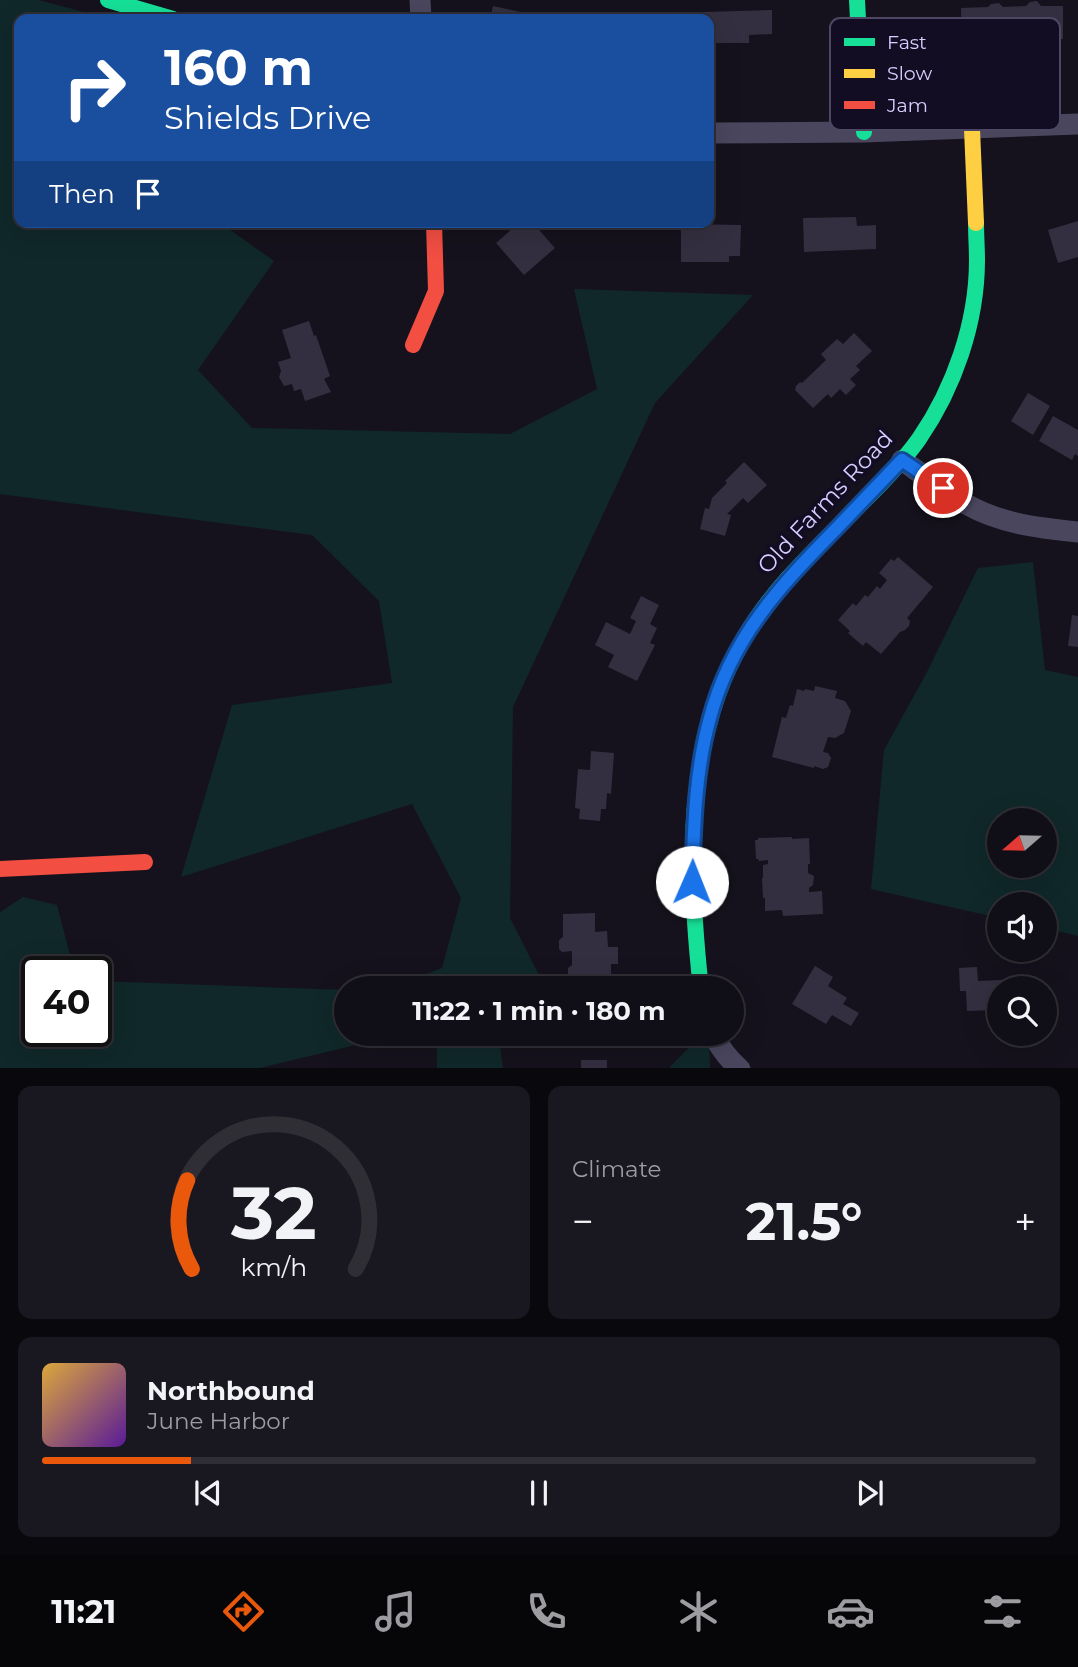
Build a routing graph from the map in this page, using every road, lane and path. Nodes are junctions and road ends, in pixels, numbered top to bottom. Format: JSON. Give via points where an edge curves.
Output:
{"nodes":[{"id":1,"x":108,"y":0,"type":"edge"},
{"id":2,"x":857,"y":0,"type":"edge"},
{"id":3,"x":156,"y":14,"type":"edge"},
{"id":4,"x":858,"y":18,"type":"edge"},
{"id":5,"x":1078,"y":124,"type":"edge"},
{"id":6,"x":1060,"y":125,"type":"edge"},
{"id":7,"x":936,"y":130,"type":"edge"},
{"id":8,"x":972,"y":130,"type":"edge"},
{"id":9,"x":864,"y":132,"type":"joint"},
{"id":10,"x":714,"y":133,"type":"edge"},
{"id":11,"x":434,"y":228,"type":"edge"},
{"id":12,"x":412,"y":345,"type":"dead end"},
{"id":13,"x":902,"y":460,"type":"junction"},
{"id":14,"x":1078,"y":532,"type":"edge"},
{"id":15,"x":145,"y":862,"type":"dead end"},
{"id":16,"x":0,"y":869,"type":"edge"},
{"id":17,"x":699,"y":976,"type":"edge"},
{"id":18,"x":719,"y":1046,"type":"edge"},
{"id":19,"x":739,"y":1068,"type":"edge"}],
"edges":[{"from":1,"to":3,"type":"street"},
{"from":2,"to":4,"type":"street"},
{"from":5,"to":6,"type":"street"},
{"from":7,"to":9,"type":"street"},
{"from":8,"to":13,"type":"street","name":"Old Farms Road","via":[[977,279],[971,318],[947,391]]},
{"from":9,"to":10,"type":"street"},
{"from":11,"to":12,"type":"street","via":[[436,291]]},
{"from":13,"to":14,"type":"street","via":[[964,502],[1004,520]]},
{"from":13,"to":17,"type":"street","name":"Old Farms Road","via":[[767,603],[724,676],[701,757],[694,826]]},
{"from":15,"to":16,"type":"street"},
{"from":18,"to":19,"type":"street"}]}
